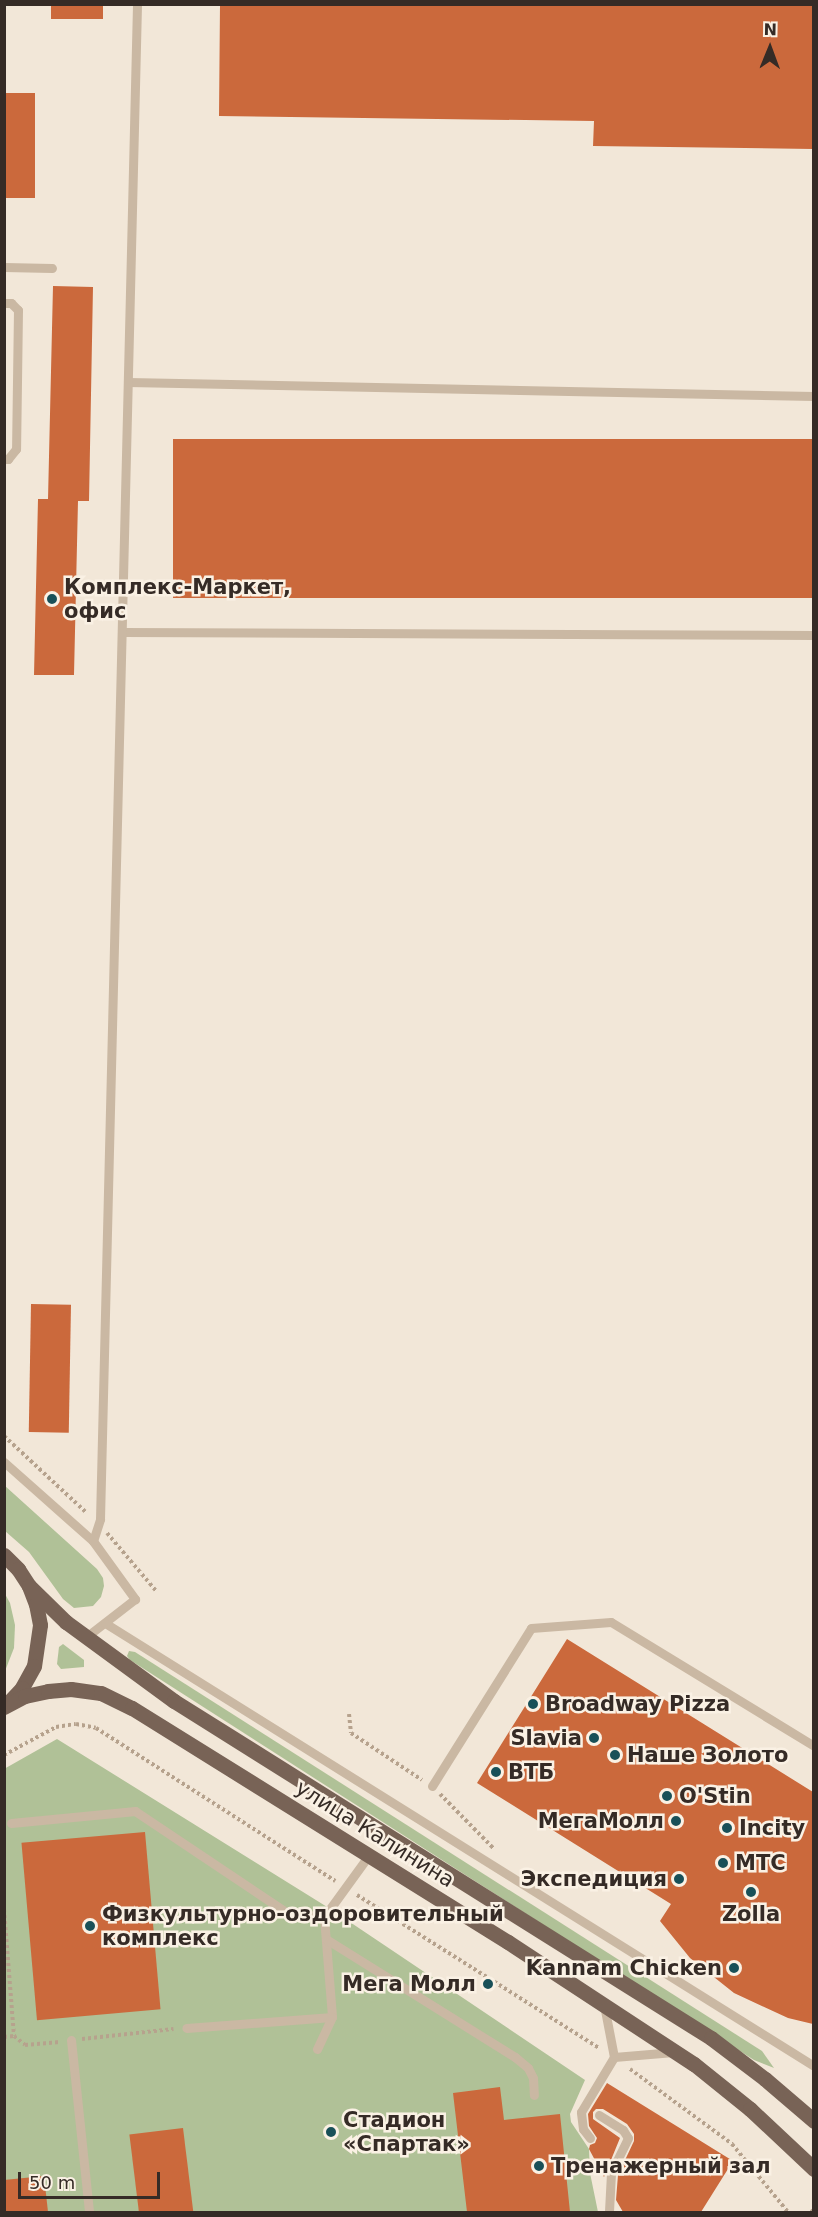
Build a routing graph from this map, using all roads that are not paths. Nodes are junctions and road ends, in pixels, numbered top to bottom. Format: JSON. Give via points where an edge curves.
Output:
{"nodes":[{"id":1,"x":137,"y":4,"type":"edge"},
{"id":2,"x":4,"y":267,"type":"edge"},
{"id":3,"x":52,"y":268,"type":"dead end"},
{"id":4,"x":4,"y":303,"type":"edge"},
{"id":5,"x":128,"y":382,"type":"junction"},
{"id":6,"x":813,"y":396,"type":"edge"},
{"id":7,"x":4,"y":459,"type":"edge"},
{"id":8,"x":123,"y":632,"type":"junction"},
{"id":9,"x":813,"y":635,"type":"edge"},
{"id":10,"x":4,"y":1462,"type":"edge"},
{"id":11,"x":93,"y":1541,"type":"junction"},
{"id":12,"x":4,"y":1556,"type":"edge"},
{"id":13,"x":29,"y":1586,"type":"junction"},
{"id":14,"x":105,"y":1623,"type":"junction"},
{"id":15,"x":86,"y":1637,"type":"junction"},
{"id":16,"x":4,"y":1707,"type":"edge"},
{"id":17,"x":813,"y":1746,"type":"edge"},
{"id":18,"x":432,"y":1786,"type":"road end"},
{"id":19,"x":11,"y":1822,"type":"dead end"},
{"id":20,"x":369,"y":1855,"type":"junction"},
{"id":21,"x":324,"y":1917,"type":"junction"},
{"id":22,"x":326,"y":1939,"type":"junction"},
{"id":23,"x":604,"y":2005,"type":"junction"},
{"id":24,"x":332,"y":2016,"type":"junction"},
{"id":25,"x":186,"y":2028,"type":"road end"},
{"id":26,"x":71,"y":2040,"type":"road end"},
{"id":27,"x":316,"y":2049,"type":"dead end"},
{"id":28,"x":676,"y":2052,"type":"junction"},
{"id":29,"x":614,"y":2057,"type":"junction"},
{"id":30,"x":813,"y":2066,"type":"edge"},
{"id":31,"x":534,"y":2095,"type":"dead end"},
{"id":32,"x":599,"y":2115,"type":"dead end"},
{"id":33,"x":813,"y":2121,"type":"edge"},
{"id":34,"x":590,"y":2138,"type":"dead end"},
{"id":35,"x":813,"y":2169,"type":"edge"},
{"id":36,"x":89,"y":2212,"type":"edge"},
{"id":37,"x":609,"y":2212,"type":"edge"}],
"edges":[{"from":1,"to":5,"type":"lane"},
{"from":2,"to":3,"type":"lane"},
{"from":4,"to":7,"type":"lane","via":[[11,303],[18,310],[15,449]]},
{"from":5,"to":6,"type":"lane"},
{"from":5,"to":8,"type":"lane"},
{"from":8,"to":9,"type":"lane"},
{"from":8,"to":11,"type":"lane","via":[[99,1524]]},
{"from":10,"to":11,"type":"lane"},
{"from":11,"to":14,"type":"lane","via":[[135,1599]]},
{"from":12,"to":13,"type":"main road"},
{"from":13,"to":15,"type":"main road","name":"улица Калинина"},
{"from":13,"to":16,"type":"main road","via":[[38,1614],[39,1645],[22,1688]]},
{"from":14,"to":15,"type":"lane"},
{"from":14,"to":30,"type":"lane"},
{"from":15,"to":33,"type":"main road","name":"улица Калинина","via":[[174,1701],[711,2038]]},
{"from":16,"to":20,"type":"main road","name":"улица Калинина","via":[[48,1690],[101,1693],[132,1708]]},
{"from":17,"to":18,"type":"lane","via":[[611,1622],[531,1628]]},
{"from":19,"to":21,"type":"lane","via":[[135,1811],[286,1912]]},
{"from":20,"to":21,"type":"lane"},
{"from":20,"to":23,"type":"main road","name":"улица Калинина"},
{"from":21,"to":22,"type":"lane"},
{"from":22,"to":24,"type":"lane"},
{"from":22,"to":31,"type":"lane","via":[[521,2062],[533,2078]]},
{"from":23,"to":28,"type":"main road","name":"улица Калинина"},
{"from":23,"to":29,"type":"lane"},
{"from":24,"to":25,"type":"lane"},
{"from":24,"to":27,"type":"lane"},
{"from":26,"to":36,"type":"lane"},
{"from":28,"to":29,"type":"lane"},
{"from":28,"to":35,"type":"main road","name":"улица Калинина","via":[[750,2109]]},
{"from":29,"to":34,"type":"lane","via":[[581,2112],[583,2129]]},
{"from":32,"to":37,"type":"lane","via":[[623,2130],[628,2138],[611,2173]]}]}
